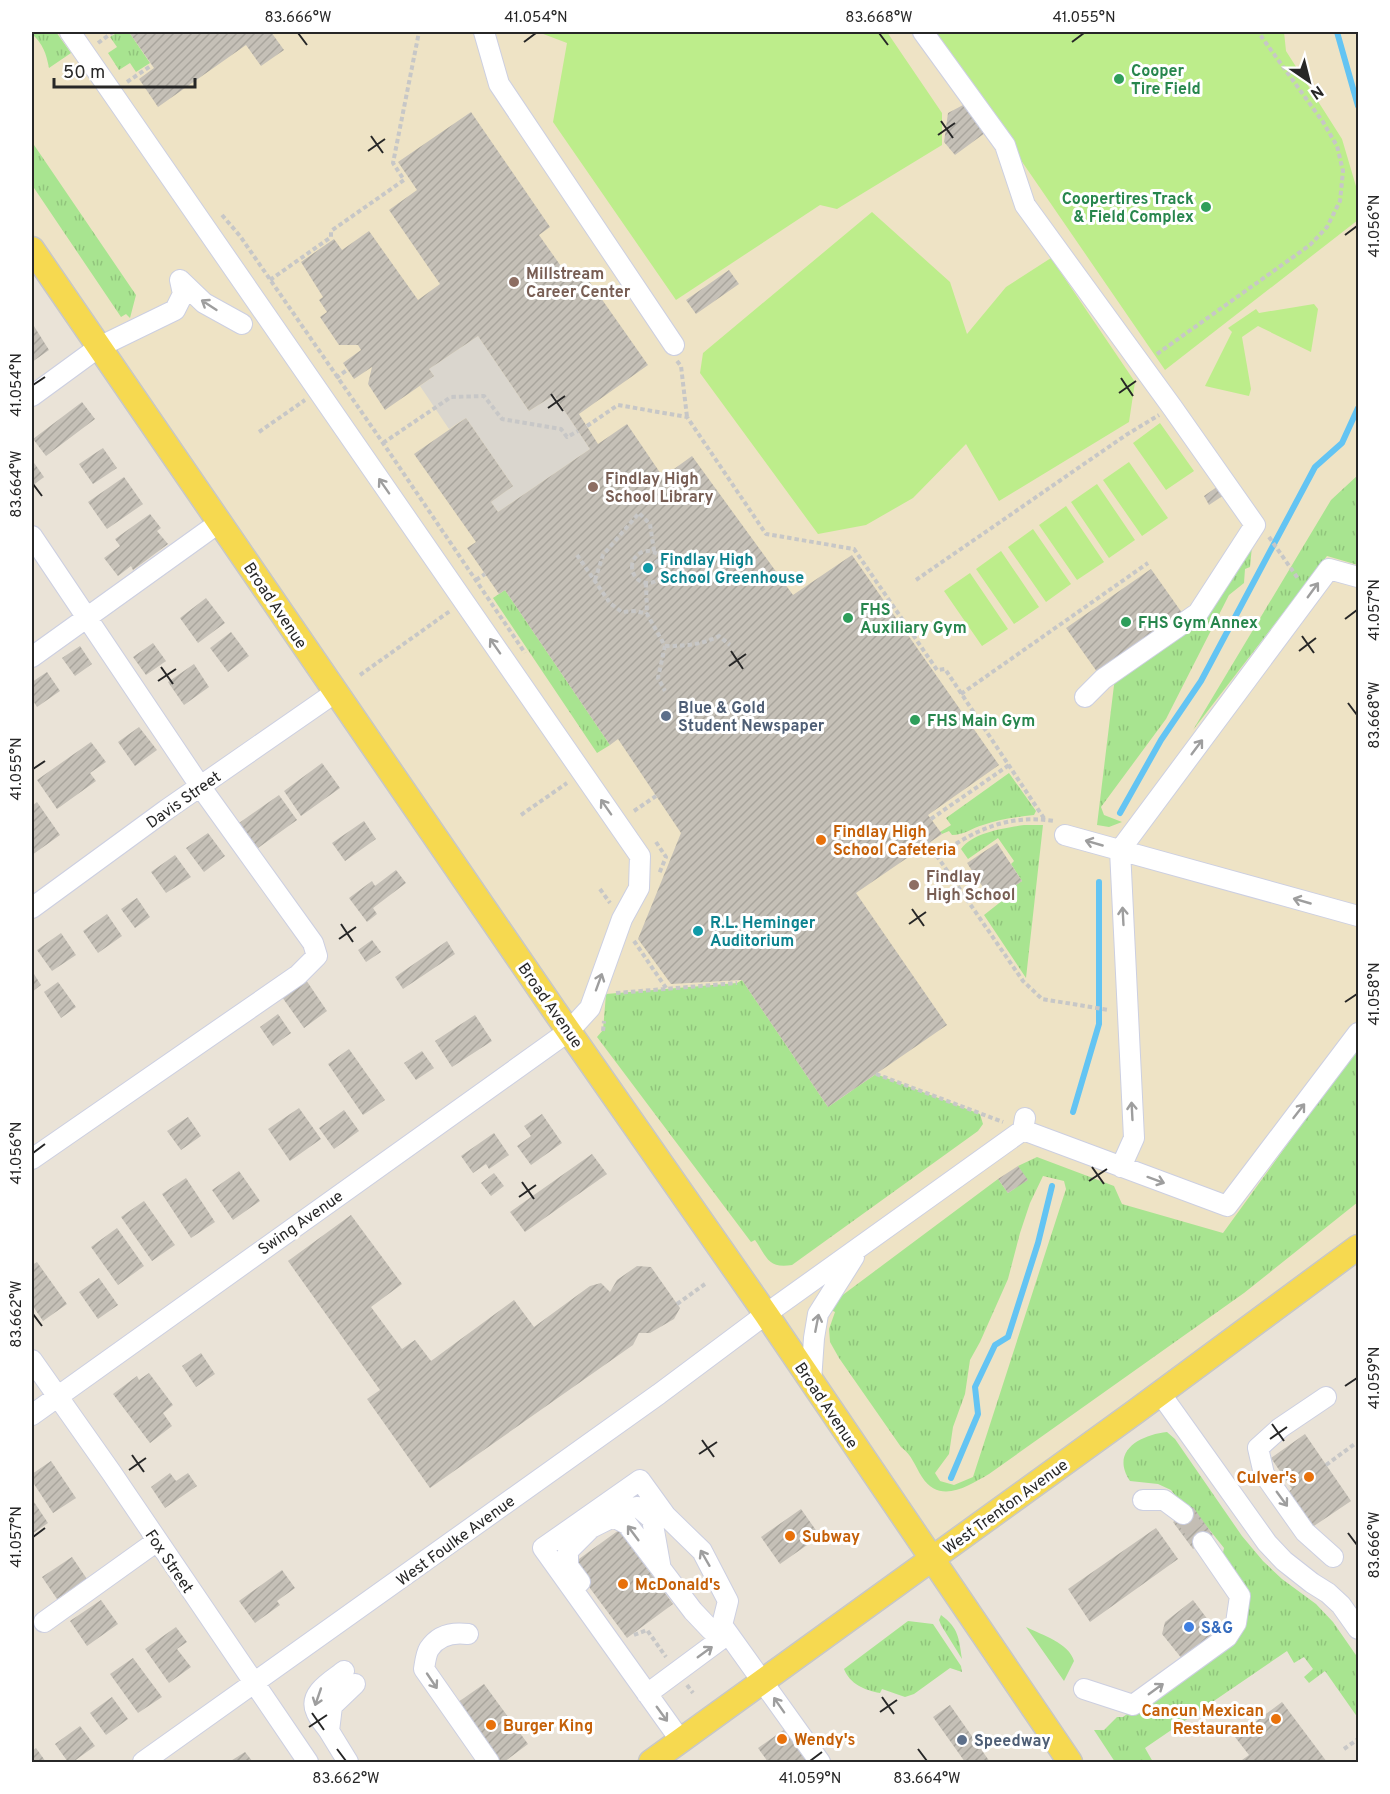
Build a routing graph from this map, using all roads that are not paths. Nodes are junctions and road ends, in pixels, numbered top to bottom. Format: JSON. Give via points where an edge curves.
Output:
{"nodes":[{"id":1,"x":70,"y":32,"type":"edge"},
{"id":2,"x":484,"y":32,"type":"edge"},
{"id":3,"x":922,"y":32,"type":"edge"},
{"id":4,"x":32,"y":249,"type":"edge"},
{"id":5,"x":242,"y":324,"type":"dead end"},
{"id":6,"x":674,"y":345,"type":"road end"},
{"id":7,"x":99,"y":347,"type":"junction"},
{"id":8,"x":32,"y":396,"type":"edge"},
{"id":9,"x":219,"y":522,"type":"junction"},
{"id":10,"x":32,"y":536,"type":"edge"},
{"id":11,"x":1359,"y":577,"type":"edge"},
{"id":12,"x":87,"y":617,"type":"junction"},
{"id":13,"x":32,"y":657,"type":"edge"},
{"id":14,"x":336,"y":692,"type":"junction"},
{"id":15,"x":1085,"y":697,"type":"dead end"},
{"id":16,"x":200,"y":786,"type":"junction"},
{"id":17,"x":1061,"y":828,"type":"road end"},
{"id":18,"x":1120,"y":850,"type":"junction"},
{"id":19,"x":32,"y":908,"type":"edge"},
{"id":20,"x":1359,"y":916,"type":"edge"},
{"id":21,"x":569,"y":1032,"type":"junction"},
{"id":22,"x":1359,"y":1033,"type":"edge"},
{"id":23,"x":32,"y":1159,"type":"edge"},
{"id":24,"x":1122,"y":1167,"type":"junction"},
{"id":25,"x":860,"y":1247,"type":"junction"},
{"id":26,"x":1359,"y":1247,"type":"edge"},
{"id":27,"x":766,"y":1314,"type":"junction"},
{"id":28,"x":32,"y":1360,"type":"edge"},
{"id":29,"x":811,"y":1381,"type":"junction"},
{"id":30,"x":1160,"y":1393,"type":"junction"},
{"id":31,"x":57,"y":1396,"type":"junction"},
{"id":32,"x":1326,"y":1397,"type":"dead end"},
{"id":33,"x":32,"y":1415,"type":"edge"},
{"id":34,"x":1143,"y":1500,"type":"dead end"},
{"id":35,"x":1183,"y":1514,"type":"tunnel mouth"},
{"id":36,"x":157,"y":1541,"type":"junction"},
{"id":37,"x":1203,"y":1542,"type":"tunnel mouth"},
{"id":38,"x":1333,"y":1557,"type":"dead end"},
{"id":39,"x":931,"y":1559,"type":"junction"},
{"id":40,"x":44,"y":1622,"type":"dead end"},
{"id":41,"x":1359,"y":1629,"type":"edge"},
{"id":42,"x":468,"y":1634,"type":"dead end"},
{"id":43,"x":729,"y":1634,"type":"junction"},
{"id":44,"x":627,"y":1666,"type":"junction"},
{"id":45,"x":350,"y":1678,"type":"dead end"},
{"id":46,"x":762,"y":1681,"type":"junction"},
{"id":47,"x":254,"y":1683,"type":"junction"},
{"id":48,"x":1084,"y":1689,"type":"dead end"},
{"id":49,"x":647,"y":1694,"type":"junction"},
{"id":50,"x":681,"y":1741,"type":"junction"},
{"id":51,"x":143,"y":1762,"type":"edge"},
{"id":52,"x":308,"y":1762,"type":"edge"},
{"id":53,"x":348,"y":1762,"type":"edge"},
{"id":54,"x":489,"y":1762,"type":"edge"},
{"id":55,"x":651,"y":1762,"type":"edge"},
{"id":56,"x":820,"y":1762,"type":"edge"},
{"id":57,"x":1070,"y":1762,"type":"edge"}],
"edges":[{"from":21,"to":1,"type":"street","name":"Swing Avenue","one_way":true,"via":[[590,1008],[622,919],[639,888],[640,856]]},
{"from":2,"to":6,"type":"street","via":[[499,84]]},
{"from":3,"to":15,"type":"street","via":[[1005,145],[1025,205],[1255,525],[1198,613],[1103,679]]},
{"from":4,"to":7,"type":"main road","name":"Broad Avenue"},
{"from":5,"to":7,"type":"street","one_way":true,"via":[[204,303],[180,280],[183,294],[175,310]]},
{"from":7,"to":8,"type":"street"},
{"from":7,"to":9,"type":"main road","name":"Broad Avenue"},
{"from":9,"to":12,"type":"street"},
{"from":9,"to":14,"type":"main road","name":"Broad Avenue"},
{"from":10,"to":12,"type":"street"},
{"from":18,"to":11,"type":"street","one_way":true,"via":[[1329,569]]},
{"from":12,"to":13,"type":"street"},
{"from":12,"to":16,"type":"street"},
{"from":14,"to":16,"type":"street","name":"Davis Street"},
{"from":14,"to":21,"type":"main road","name":"Broad Avenue"},
{"from":16,"to":19,"type":"street","name":"Davis Street"},
{"from":16,"to":23,"type":"street","via":[[313,943],[317,956],[298,975]]},
{"from":18,"to":17,"type":"street","one_way":true},
{"from":20,"to":18,"type":"street","one_way":true},
{"from":24,"to":18,"type":"street","one_way":true,"via":[[1134,1138]]},
{"from":21,"to":27,"type":"main road","name":"Broad Avenue"},
{"from":21,"to":31,"type":"street","name":"Swing Avenue"},
{"from":24,"to":22,"type":"street","one_way":true,"via":[[1227,1206]]},
{"from":24,"to":25,"type":"street","name":"West Foulke Avenue","via":[[1024,1124]]},
{"from":25,"to":27,"type":"street","name":"West Foulke Avenue"},
{"from":29,"to":25,"type":"street","one_way":true,"via":[[818,1314]]},
{"from":26,"to":30,"type":"main road","name":"West Trenton Avenue"},
{"from":27,"to":29,"type":"main road","name":"Broad Avenue"},
{"from":27,"to":47,"type":"street","name":"West Foulke Avenue"},
{"from":28,"to":31,"type":"street","name":"Fox Street"},
{"from":29,"to":39,"type":"main road","name":"Broad Avenue"},
{"from":30,"to":39,"type":"main road","name":"West Trenton Avenue"},
{"from":30,"to":41,"type":"street","via":[[1267,1543],[1284,1562],[1341,1605]]},
{"from":31,"to":33,"type":"street","name":"Swing Avenue"},
{"from":31,"to":36,"type":"street","name":"Fox Street"},
{"from":32,"to":38,"type":"street","one_way":true,"via":[[1258,1448],[1264,1474],[1305,1532]]},
{"from":34,"to":35,"type":"street","via":[[1164,1500]]},
{"from":36,"to":40,"type":"street"},
{"from":36,"to":47,"type":"street","name":"Fox Street"},
{"from":48,"to":37,"type":"street","one_way":true,"via":[[1133,1705],[1227,1637],[1236,1623],[1240,1596]]},
{"from":39,"to":46,"type":"main road","name":"West Trenton Avenue"},
{"from":39,"to":57,"type":"main road","name":"Broad Avenue"},
{"from":42,"to":54,"type":"street","one_way":true,"via":[[455,1632],[440,1639],[428,1650],[424,1669]]},
{"from":43,"to":44,"type":"street","one_way":true,"via":[[711,1630],[627,1524],[613,1517],[591,1528],[568,1551],[568,1566],[617,1634]]},
{"from":43,"to":44,"type":"street","one_way":true,"via":[[722,1625],[728,1601],[702,1551],[666,1516],[640,1480],[543,1548]]},
{"from":43,"to":46,"type":"street"},
{"from":49,"to":43,"type":"street","one_way":true},
{"from":44,"to":49,"type":"street"},
{"from":45,"to":53,"type":"street","one_way":true,"via":[[332,1706],[329,1731]]},
{"from":46,"to":50,"type":"main road","name":"West Trenton Avenue"},
{"from":56,"to":46,"type":"street","one_way":true},
{"from":47,"to":51,"type":"street","name":"West Foulke Avenue"},
{"from":47,"to":52,"type":"street","name":"Fox Street"},
{"from":49,"to":50,"type":"street","one_way":true},
{"from":50,"to":55,"type":"main road","name":"West Trenton Avenue"}]}
